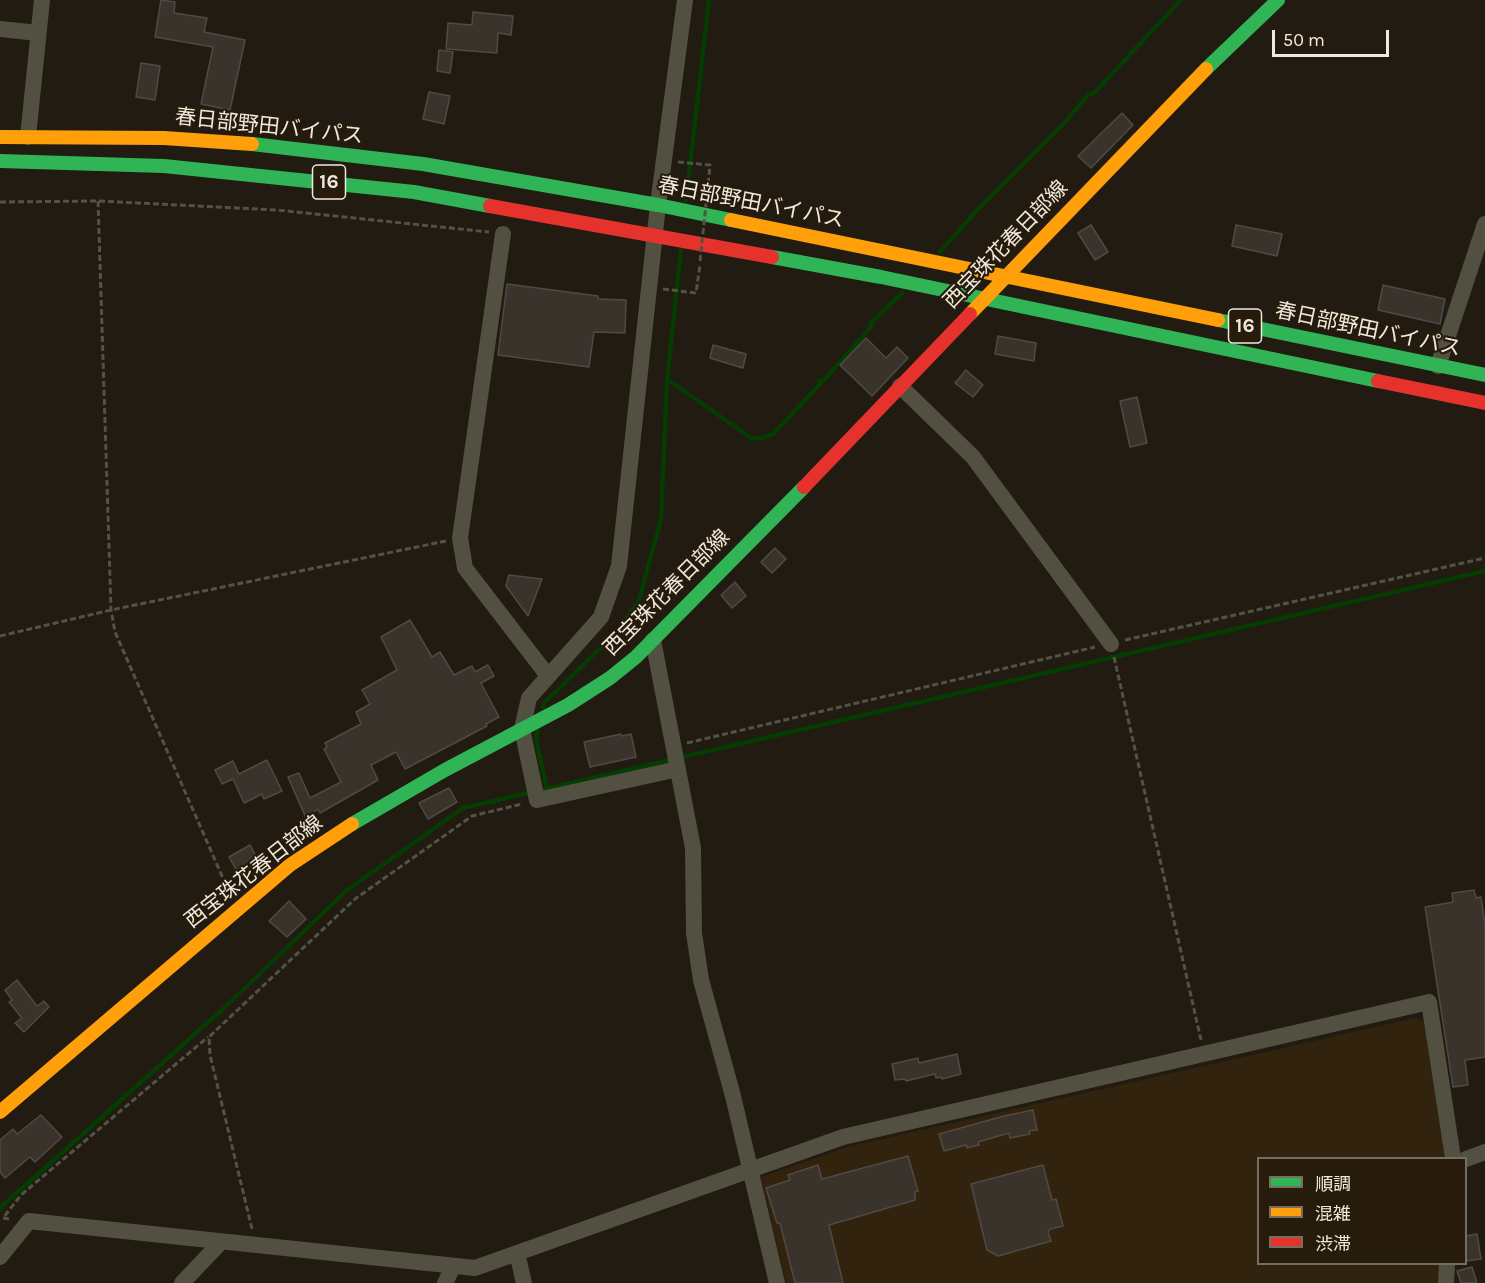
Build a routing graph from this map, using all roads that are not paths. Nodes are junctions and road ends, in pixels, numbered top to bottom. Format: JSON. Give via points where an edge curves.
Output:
{"nodes":[{"id":1,"x":42,"y":0,"type":"edge"},
{"id":2,"x":685,"y":0,"type":"edge"},
{"id":3,"x":1278,"y":0,"type":"edge"},
{"id":4,"x":0,"y":29,"type":"edge"},
{"id":5,"x":38,"y":33,"type":"junction"},
{"id":6,"x":0,"y":137,"type":"edge"},
{"id":7,"x":28,"y":137,"type":"junction"},
{"id":8,"x":0,"y":161,"type":"edge"},
{"id":9,"x":658,"y":205,"type":"junction"},
{"id":10,"x":1485,"y":224,"type":"edge"},
{"id":11,"x":503,"y":234,"type":"road end"},
{"id":12,"x":655,"y":235,"type":"junction"},
{"id":13,"x":1005,"y":276,"type":"junction"},
{"id":14,"x":983,"y":299,"type":"junction"},
{"id":15,"x":1438,"y":366,"type":"junction"},
{"id":16,"x":1485,"y":375,"type":"edge"},
{"id":17,"x":900,"y":386,"type":"junction"},
{"id":18,"x":1485,"y":403,"type":"edge"},
{"id":19,"x":653,"y":640,"type":"junction"},
{"id":20,"x":1111,"y":644,"type":"road end"},
{"id":21,"x":548,"y":676,"type":"junction"},
{"id":22,"x":526,"y":727,"type":"junction"},
{"id":23,"x":678,"y":769,"type":"junction"},
{"id":24,"x":0,"y":1112,"type":"edge"},
{"id":25,"x":1485,"y":1152,"type":"edge"},
{"id":26,"x":1453,"y":1157,"type":"edge"},
{"id":27,"x":1467,"y":1159,"type":"edge"},
{"id":28,"x":750,"y":1169,"type":"junction"},
{"id":29,"x":221,"y":1242,"type":"junction"},
{"id":30,"x":518,"y":1253,"type":"junction"},
{"id":31,"x":0,"y":1257,"type":"edge"},
{"id":32,"x":1447,"y":1265,"type":"edge"},
{"id":33,"x":453,"y":1267,"type":"junction"},
{"id":34,"x":182,"y":1283,"type":"edge"},
{"id":35,"x":445,"y":1283,"type":"edge"},
{"id":36,"x":524,"y":1283,"type":"edge"},
{"id":37,"x":777,"y":1283,"type":"edge"},
{"id":38,"x":1446,"y":1283,"type":"edge"}],
"edges":[{"from":1,"to":5,"type":"street"},
{"from":2,"to":9,"type":"street"},
{"from":3,"to":13,"type":"main road","name":"西宝珠花春日部線","via":[[1228,46]]},
{"from":4,"to":5,"type":"street"},
{"from":5,"to":7,"type":"street"},
{"from":6,"to":7,"type":"main road","name":"春日部野田バイパス","number":"16"},
{"from":7,"to":9,"type":"main road","name":"春日部野田バイパス","number":"16","via":[[245,143],[423,164]]},
{"from":8,"to":12,"type":"main road","number":"16","via":[[164,166],[414,192]]},
{"from":9,"to":12,"type":"street"},
{"from":9,"to":13,"type":"main road","name":"春日部野田バイパス","number":"16"},
{"from":10,"to":15,"type":"street"},
{"from":11,"to":21,"type":"street","via":[[460,538],[465,568]]},
{"from":12,"to":14,"type":"main road","number":"16"},
{"from":12,"to":21,"type":"street","via":[[619,566],[601,616]]},
{"from":13,"to":14,"type":"main road","name":"西宝珠花春日部線"},
{"from":13,"to":15,"type":"main road","name":"春日部野田バイパス","number":"16"},
{"from":14,"to":17,"type":"main road","name":"西宝珠花春日部線"},
{"from":14,"to":18,"type":"main road","number":"16"},
{"from":15,"to":16,"type":"main road","name":"春日部野田バイパス","number":"16"},
{"from":17,"to":19,"type":"main road","name":"西宝珠花春日部線"},
{"from":17,"to":20,"type":"street","via":[[973,457]]},
{"from":19,"to":22,"type":"main road","name":"西宝珠花春日部線","via":[[610,678]]},
{"from":19,"to":23,"type":"street"},
{"from":21,"to":22,"type":"street","via":[[530,698]]},
{"from":22,"to":23,"type":"street","via":[[537,800]]},
{"from":22,"to":24,"type":"main road","name":"西宝珠花春日部線","via":[[346,827],[290,865]]},
{"from":23,"to":28,"type":"street","via":[[693,848],[694,933],[701,980]]},
{"from":25,"to":27,"type":"street"},
{"from":26,"to":28,"type":"street","via":[[1429,1002],[843,1137]]},
{"from":28,"to":30,"type":"street"},
{"from":28,"to":37,"type":"street"},
{"from":29,"to":31,"type":"street","via":[[29,1221]]},
{"from":29,"to":33,"type":"street"},
{"from":29,"to":34,"type":"street"},
{"from":30,"to":33,"type":"street","via":[[475,1268]]},
{"from":30,"to":36,"type":"street"},
{"from":32,"to":38,"type":"street"},
{"from":33,"to":35,"type":"street"}]}
